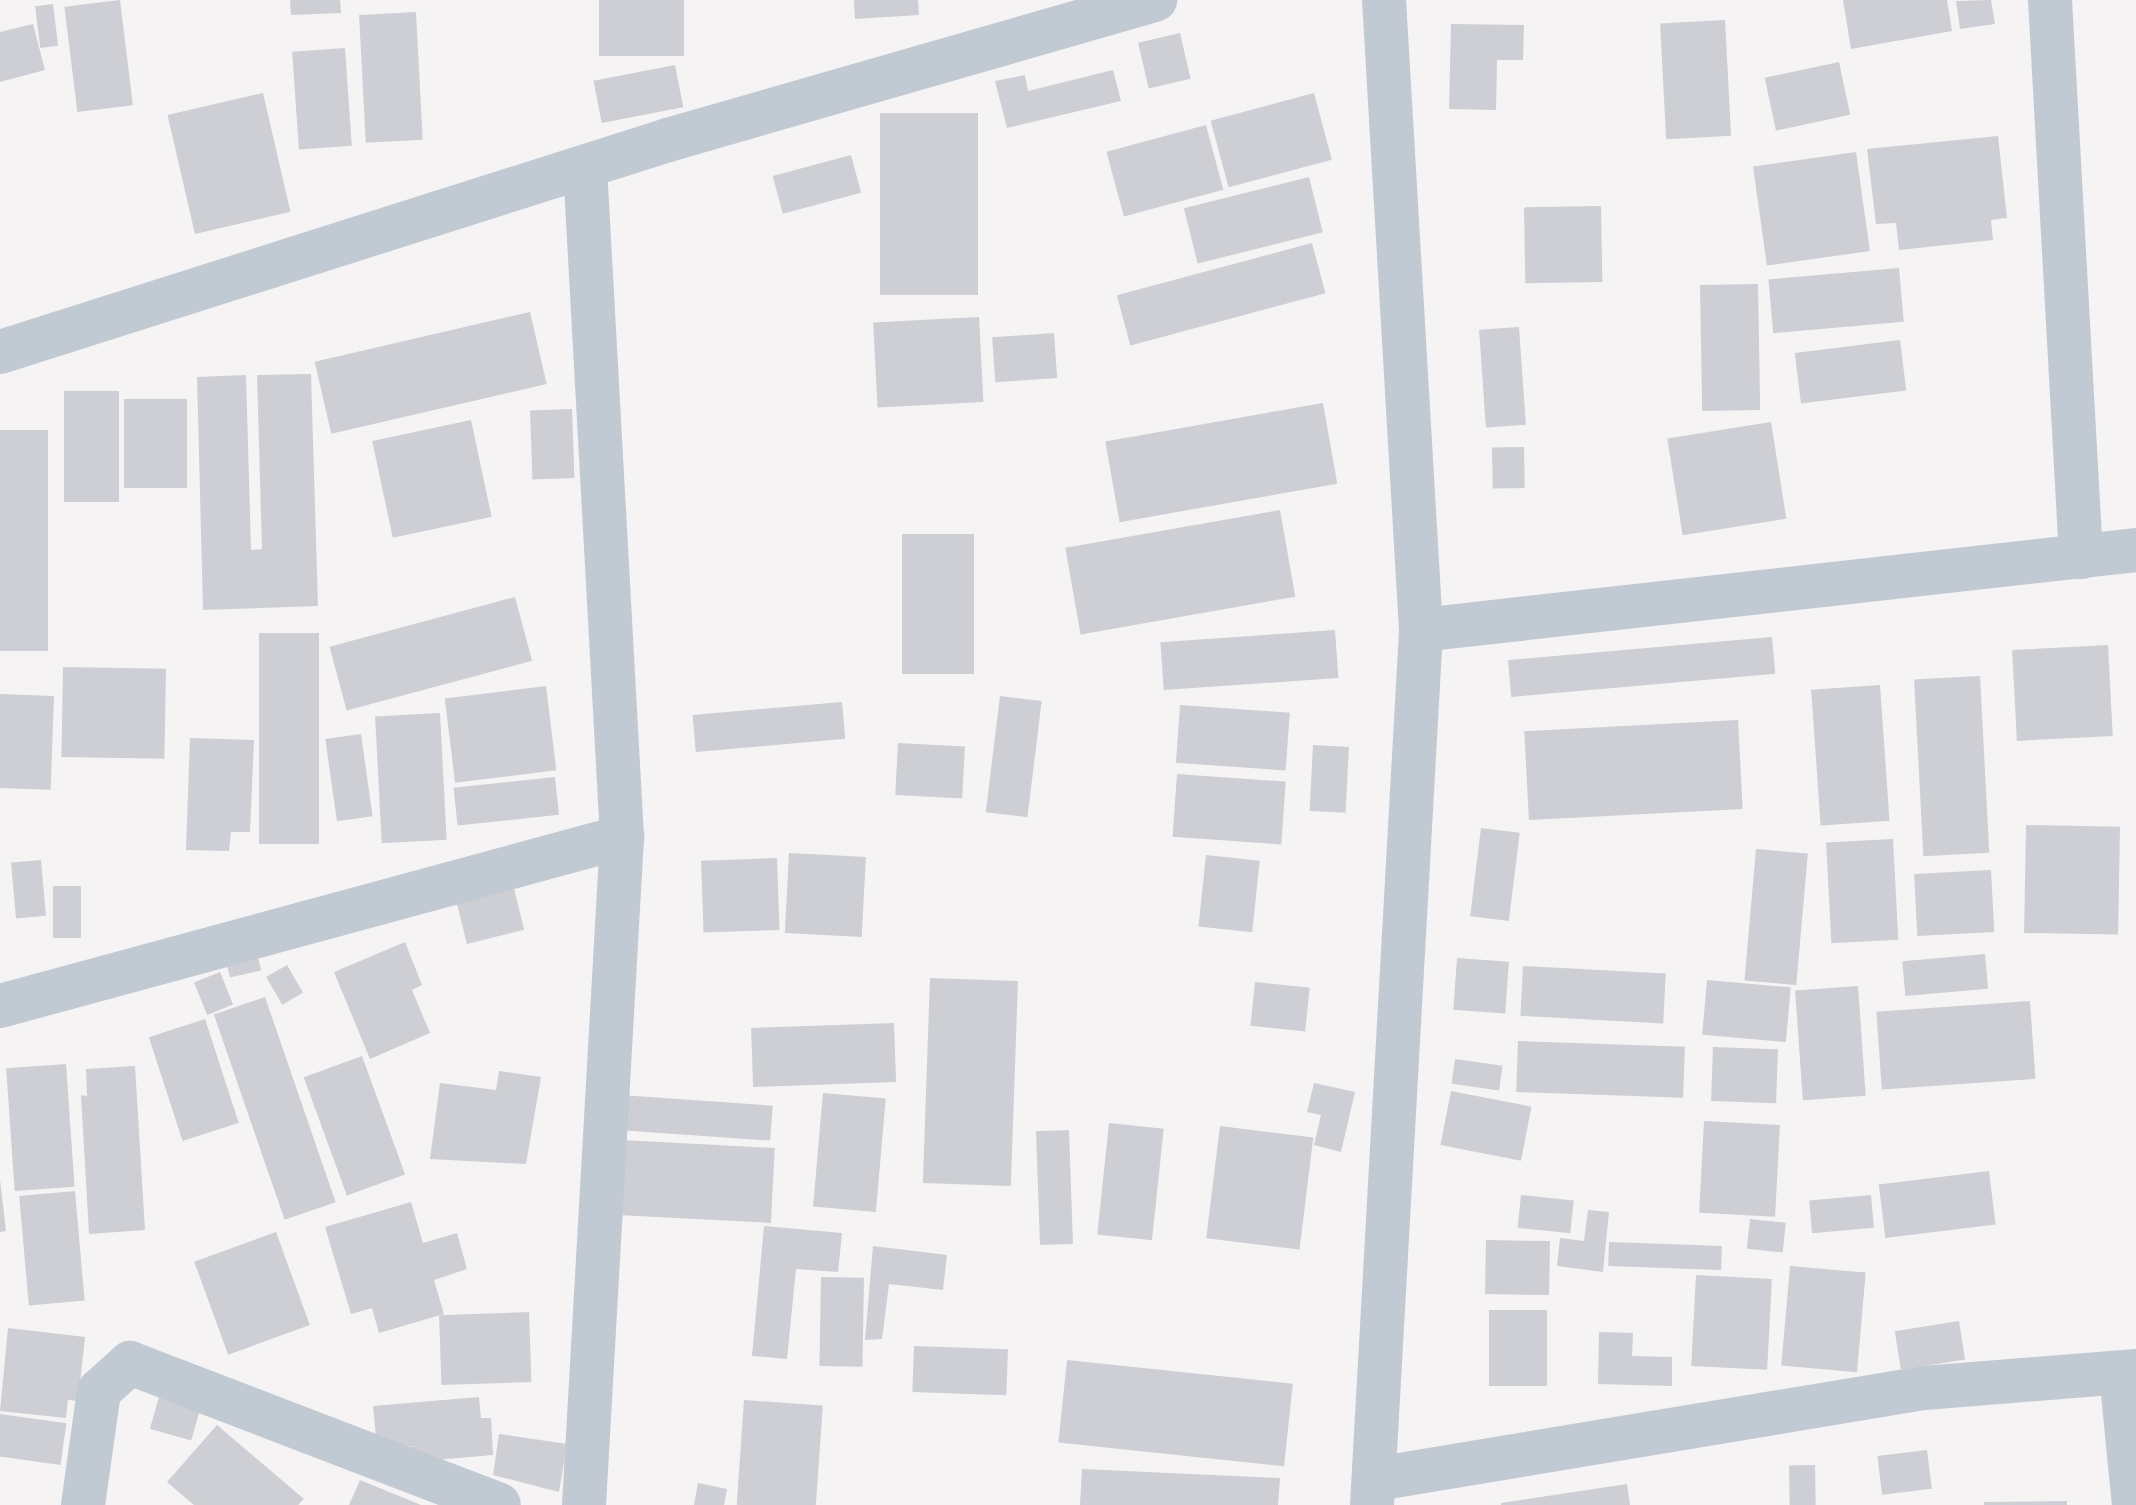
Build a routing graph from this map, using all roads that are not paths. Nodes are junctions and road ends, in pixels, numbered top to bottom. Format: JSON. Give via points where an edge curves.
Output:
{"nodes":[{"id":1,"x":1155,"y":0,"type":"edge"},
{"id":2,"x":1384,"y":0,"type":"edge"},
{"id":3,"x":2050,"y":0,"type":"edge"},
{"id":4,"x":585,"y":167,"type":"junction"},
{"id":5,"x":0,"y":352,"type":"edge"},
{"id":6,"x":2136,"y":550,"type":"edge"},
{"id":7,"x":2081,"y":557,"type":"junction"},
{"id":8,"x":1421,"y":630,"type":"junction"},
{"id":9,"x":622,"y":837,"type":"junction"},
{"id":10,"x":0,"y":1006,"type":"edge"},
{"id":11,"x":2128,"y":1372,"type":"edge"},
{"id":12,"x":1374,"y":1492,"type":"edge"},
{"id":13,"x":83,"y":1505,"type":"edge"},
{"id":14,"x":499,"y":1505,"type":"edge"},
{"id":15,"x":584,"y":1505,"type":"edge"},
{"id":16,"x":2134,"y":1505,"type":"edge"}],
"edges":[{"from":1,"to":4,"type":"street"},
{"from":2,"to":8,"type":"street"},
{"from":3,"to":7,"type":"street"},
{"from":4,"to":5,"type":"street"},
{"from":4,"to":9,"type":"street"},
{"from":6,"to":7,"type":"street"},
{"from":7,"to":8,"type":"street"},
{"from":8,"to":12,"type":"street"},
{"from":9,"to":10,"type":"street"},
{"from":9,"to":15,"type":"street"},
{"from":11,"to":12,"type":"street","via":[[1924,1388]]},
{"from":11,"to":16,"type":"street"},
{"from":13,"to":14,"type":"street","via":[[99,1391],[130,1363]]}]}
